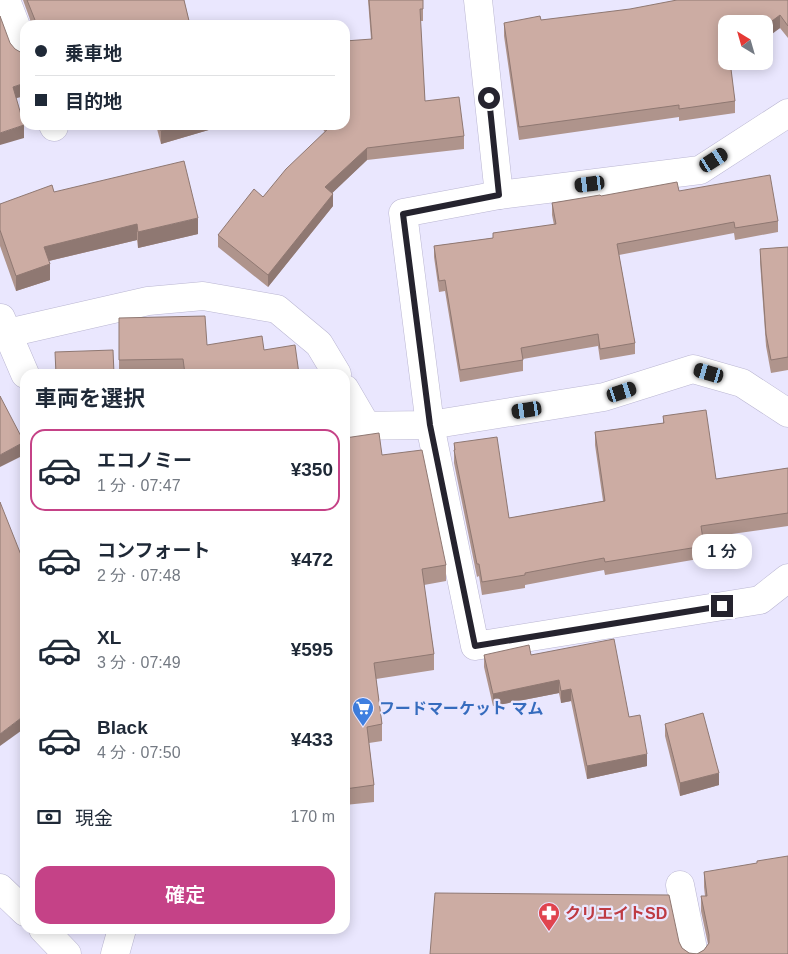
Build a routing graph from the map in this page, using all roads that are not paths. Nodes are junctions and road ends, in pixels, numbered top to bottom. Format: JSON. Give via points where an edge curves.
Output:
{"nodes":[{"id":1,"x":6,"y":0,"type":"edge"},
{"id":2,"x":478,"y":0,"type":"edge"},
{"id":3,"x":20,"y":37,"type":"edge"},
{"id":4,"x":788,"y":112,"type":"edge"},
{"id":5,"x":499,"y":195,"type":"junction"},
{"id":6,"x":4,"y":324,"type":"edge"},
{"id":7,"x":23,"y":369,"type":"edge"},
{"id":8,"x":333,"y":369,"type":"edge"},
{"id":9,"x":350,"y":408,"type":"edge"},
{"id":10,"x":788,"y":413,"type":"edge"},
{"id":11,"x":430,"y":425,"type":"junction"},
{"id":12,"x":355,"y":426,"type":"edge"},
{"id":13,"x":788,"y":578,"type":"edge"},
{"id":14,"x":680,"y":885,"type":"dead end"},
{"id":15,"x":0,"y":888,"type":"edge"},
{"id":16,"x":20,"y":907,"type":"edge"},
{"id":17,"x":48,"y":934,"type":"edge"},
{"id":18,"x":121,"y":934,"type":"edge"},
{"id":19,"x":67,"y":954,"type":"edge"},
{"id":20,"x":115,"y":954,"type":"edge"},
{"id":21,"x":694,"y":954,"type":"edge"}],
"edges":[{"from":1,"to":3,"type":"street"},
{"from":2,"to":5,"type":"street"},
{"from":4,"to":5,"type":"street","via":[[700,170]]},
{"from":5,"to":11,"type":"street","via":[[403,214]]},
{"from":6,"to":7,"type":"street"},
{"from":6,"to":8,"type":"street","via":[[148,301],[202,296],[277,309],[320,344]]},
{"from":9,"to":12,"type":"street"},
{"from":10,"to":11,"type":"street","via":[[742,383],[693,368],[604,397]]},
{"from":11,"to":12,"type":"street"},
{"from":11,"to":13,"type":"street","via":[[475,646],[760,600]]},
{"from":14,"to":21,"type":"street"},
{"from":15,"to":16,"type":"street"},
{"from":17,"to":19,"type":"street"},
{"from":18,"to":20,"type":"street"}]}
